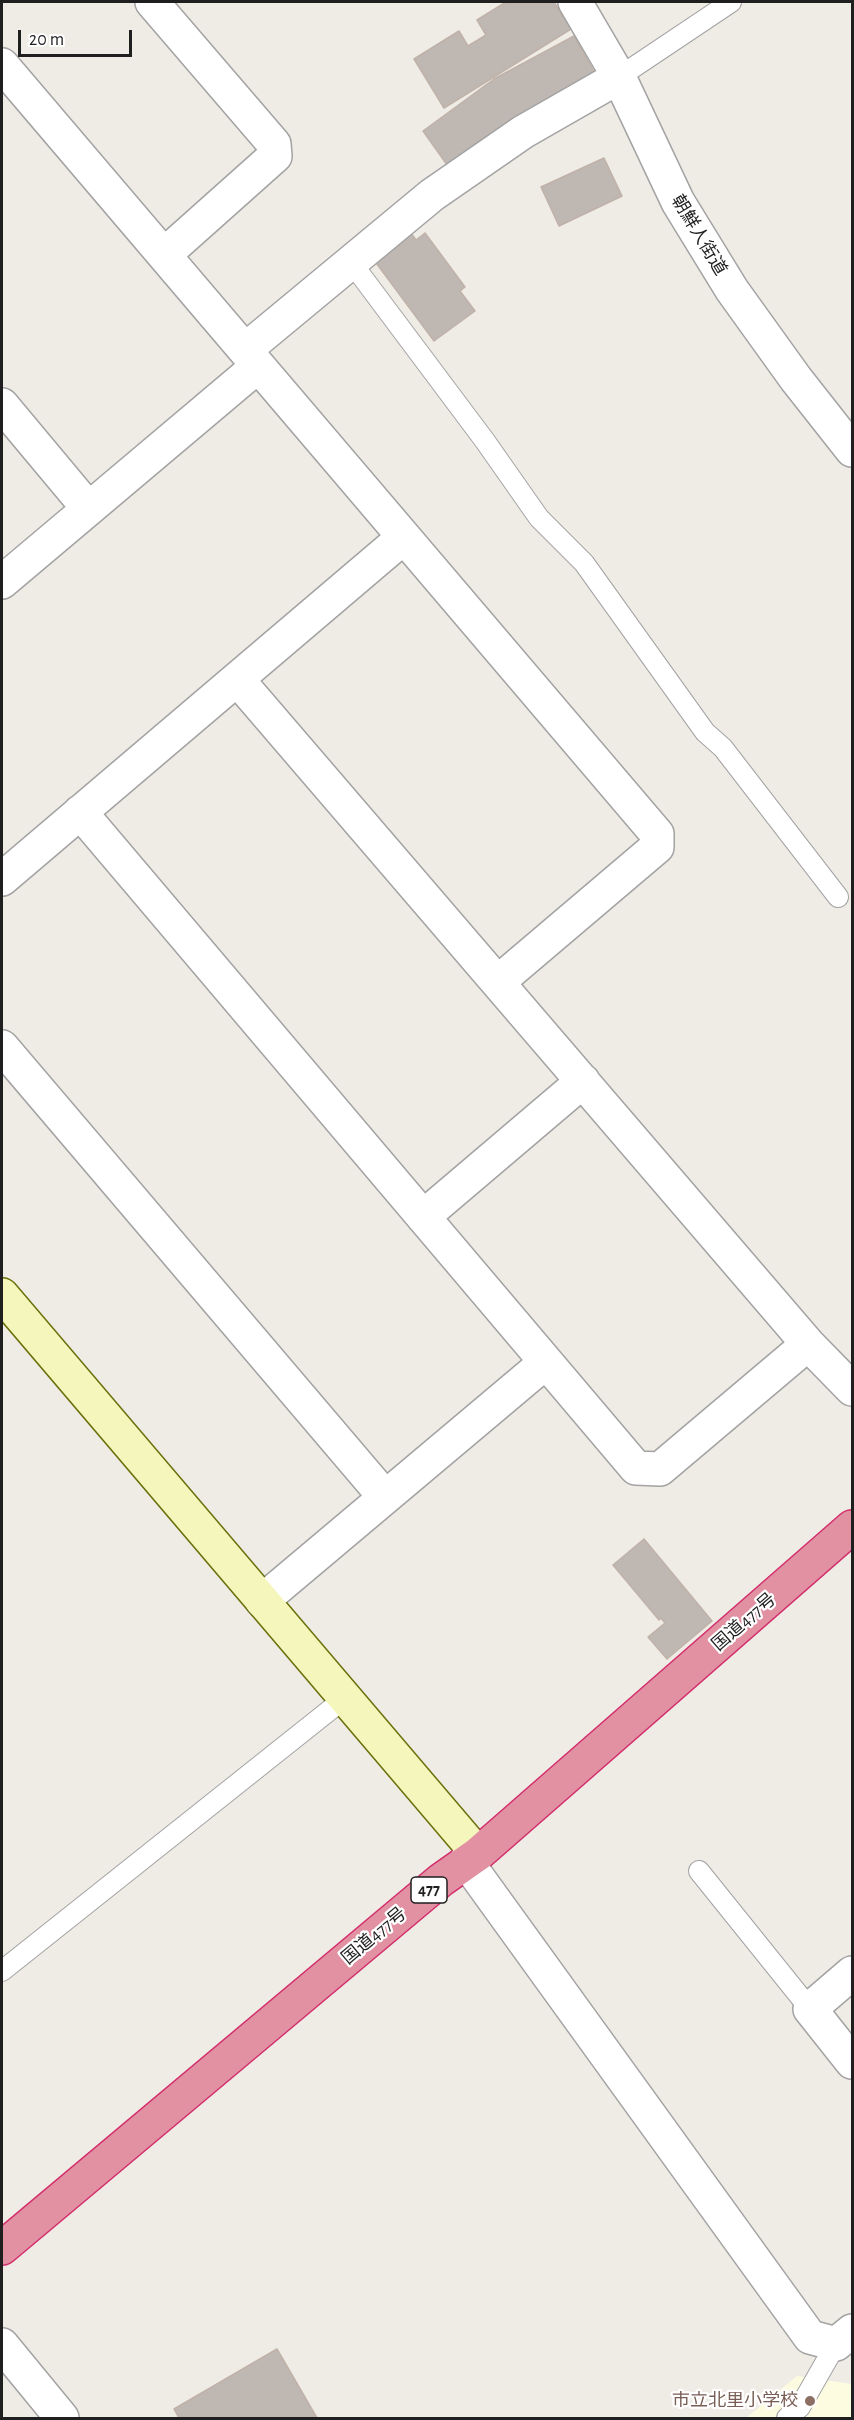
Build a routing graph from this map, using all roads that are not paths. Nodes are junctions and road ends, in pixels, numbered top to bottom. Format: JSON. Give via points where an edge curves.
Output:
{"nodes":[{"id":1,"x":152,"y":2,"type":"edge"},
{"id":2,"x":575,"y":2,"type":"edge"},
{"id":3,"x":731,"y":2,"type":"edge"},
{"id":4,"x":2,"y":64,"type":"edge"},
{"id":5,"x":619,"y":77,"type":"junction"},
{"id":6,"x":164,"y":255,"type":"junction"},
{"id":7,"x":351,"y":262,"type":"junction"},
{"id":8,"x":252,"y":358,"type":"junction"},
{"id":9,"x":2,"y":405,"type":"edge"},
{"id":10,"x":852,"y":450,"type":"edge"},
{"id":11,"x":88,"y":508,"type":"junction"},
{"id":12,"x":404,"y":537,"type":"junction"},
{"id":13,"x":2,"y":582,"type":"edge"},
{"id":14,"x":237,"y":679,"type":"junction"},
{"id":15,"x":80,"y":812,"type":"junction"},
{"id":16,"x":2,"y":879,"type":"edge"},
{"id":17,"x":838,"y":897,"type":"dead end"},
{"id":18,"x":498,"y":982,"type":"junction"},
{"id":19,"x":2,"y":1047,"type":"edge"},
{"id":20,"x":583,"y":1081,"type":"junction"},
{"id":21,"x":423,"y":1217,"type":"junction"},
{"id":22,"x":2,"y":1295,"type":"edge"},
{"id":23,"x":808,"y":1344,"type":"junction"},
{"id":24,"x":546,"y":1362,"type":"junction"},
{"id":25,"x":852,"y":1389,"type":"edge"},
{"id":26,"x":385,"y":1497,"type":"junction"},
{"id":27,"x":852,"y":1527,"type":"edge"},
{"id":28,"x":262,"y":1601,"type":"junction"},
{"id":29,"x":345,"y":1698,"type":"junction"},
{"id":30,"x":472,"y":1857,"type":"junction"},
{"id":31,"x":699,"y":1871,"type":"dead end"},
{"id":32,"x":2,"y":1971,"type":"edge"},
{"id":33,"x":852,"y":1973,"type":"edge"},
{"id":34,"x":810,"y":2009,"type":"junction"},
{"id":35,"x":852,"y":2062,"type":"edge"},
{"id":36,"x":2,"y":2248,"type":"edge"},
{"id":37,"x":844,"y":2338,"type":"edge"},
{"id":38,"x":2,"y":2345,"type":"edge"},
{"id":39,"x":62,"y":2418,"type":"edge"},
{"id":40,"x":787,"y":2418,"type":"edge"}],
"edges":[{"from":1,"to":6,"type":"street","via":[[274,144],[275,156]]},
{"from":2,"to":5,"type":"street","name":"朝鮮人街道"},
{"from":3,"to":5,"type":"lane"},
{"from":4,"to":6,"type":"street"},
{"from":5,"to":7,"type":"street","via":[[495,151],[432,195]]},
{"from":5,"to":10,"type":"street","name":"朝鮮人街道","via":[[678,202],[732,290]]},
{"from":6,"to":8,"type":"street"},
{"from":7,"to":8,"type":"street"},
{"from":7,"to":17,"type":"lane","via":[[539,518],[584,563],[705,732],[723,748]]},
{"from":8,"to":11,"type":"street"},
{"from":8,"to":12,"type":"street"},
{"from":9,"to":11,"type":"street"},
{"from":11,"to":13,"type":"street"},
{"from":12,"to":14,"type":"street"},
{"from":12,"to":18,"type":"street","via":[[657,834],[657,847]]},
{"from":14,"to":15,"type":"street"},
{"from":14,"to":18,"type":"street"},
{"from":15,"to":16,"type":"street"},
{"from":15,"to":21,"type":"street"},
{"from":18,"to":20,"type":"street"},
{"from":19,"to":26,"type":"street"},
{"from":20,"to":21,"type":"street"},
{"from":20,"to":23,"type":"street"},
{"from":21,"to":24,"type":"street"},
{"from":22,"to":28,"type":"street"},
{"from":23,"to":24,"type":"street","via":[[660,1469],[636,1468]]},
{"from":23,"to":25,"type":"street"},
{"from":24,"to":26,"type":"street"},
{"from":26,"to":28,"type":"street"},
{"from":27,"to":30,"type":"highway","name":"国道477号","number":"477"},
{"from":28,"to":29,"type":"street"},
{"from":29,"to":30,"type":"street"},
{"from":29,"to":32,"type":"lane"},
{"from":30,"to":36,"type":"highway","name":"国道477号","number":"477"},
{"from":30,"to":37,"type":"street","via":[[810,2337]]},
{"from":31,"to":34,"type":"lane"},
{"from":33,"to":34,"type":"street"},
{"from":34,"to":35,"type":"street"},
{"from":37,"to":40,"type":"lane","via":[[800,2407]]},
{"from":38,"to":39,"type":"street"}]}
